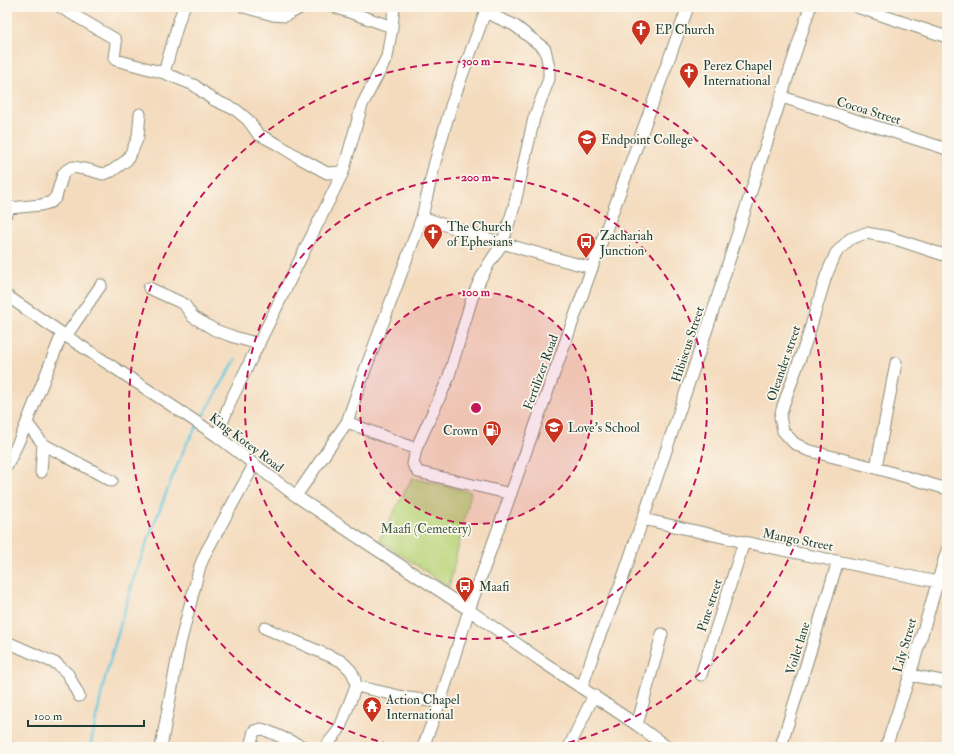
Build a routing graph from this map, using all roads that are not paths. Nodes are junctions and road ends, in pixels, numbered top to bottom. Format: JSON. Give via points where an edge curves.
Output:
{"nodes":[{"id":1,"x":60,"y":7,"type":"edge"},
{"id":2,"x":184,"y":7,"type":"edge"},
{"id":3,"x":244,"y":7,"type":"edge"},
{"id":4,"x":301,"y":7,"type":"edge"},
{"id":5,"x":335,"y":7,"type":"edge"},
{"id":6,"x":394,"y":7,"type":"edge"},
{"id":7,"x":810,"y":7,"type":"edge"},
{"id":8,"x":857,"y":7,"type":"edge"},
{"id":9,"x":686,"y":8,"type":"edge"},
{"id":10,"x":486,"y":9,"type":"edge"},
{"id":11,"x":392,"y":27,"type":"junction"},
{"id":12,"x":947,"y":37,"type":"edge"},
{"id":13,"x":164,"y":73,"type":"junction"},
{"id":14,"x":782,"y":97,"type":"junction"},
{"id":15,"x":140,"y":114,"type":"dead end"},
{"id":16,"x":947,"y":149,"type":"edge"},
{"id":17,"x":343,"y":172,"type":"junction"},
{"id":18,"x":7,"y":212,"type":"edge"},
{"id":19,"x":422,"y":217,"type":"junction"},
{"id":20,"x":502,"y":244,"type":"junction"},
{"id":21,"x":947,"y":256,"type":"edge"},
{"id":22,"x":592,"y":268,"type":"junction"},
{"id":23,"x":101,"y":285,"type":"dead end"},
{"id":24,"x":149,"y":288,"type":"dead end"},
{"id":25,"x":8,"y":299,"type":"edge"},
{"id":26,"x":64,"y":335,"type":"junction"},
{"id":27,"x":259,"y":344,"type":"junction"},
{"id":28,"x":896,"y":364,"type":"dead end"},
{"id":29,"x":348,"y":422,"type":"junction"},
{"id":30,"x":27,"y":423,"type":"junction"},
{"id":31,"x":213,"y":433,"type":"junction"},
{"id":32,"x":43,"y":444,"type":"junction"},
{"id":33,"x":416,"y":449,"type":"junction"},
{"id":34,"x":254,"y":464,"type":"junction"},
{"id":35,"x":7,"y":466,"type":"edge"},
{"id":36,"x":876,"y":468,"type":"junction"},
{"id":37,"x":41,"y":472,"type":"dead end"},
{"id":38,"x":112,"y":481,"type":"dead end"},
{"id":39,"x":947,"y":489,"type":"edge"},
{"id":40,"x":511,"y":494,"type":"junction"},
{"id":41,"x":296,"y":496,"type":"junction"},
{"id":42,"x":643,"y":519,"type":"junction"},
{"id":43,"x":744,"y":542,"type":"junction"},
{"id":44,"x":947,"y":550,"type":"edge"},
{"id":45,"x":838,"y":561,"type":"junction"},
{"id":46,"x":942,"y":583,"type":"edge"},
{"id":47,"x":470,"y":610,"type":"junction"},
{"id":48,"x":266,"y":628,"type":"dead end"},
{"id":49,"x":662,"y":634,"type":"dead end"},
{"id":50,"x":7,"y":642,"type":"edge"},
{"id":51,"x":701,"y":675,"type":"dead end"},
{"id":52,"x":910,"y":675,"type":"junction"},
{"id":53,"x":947,"y":682,"type":"edge"},
{"id":54,"x":356,"y":686,"type":"junction"},
{"id":55,"x":582,"y":687,"type":"junction"},
{"id":56,"x":594,"y":695,"type":"junction"},
{"id":57,"x":79,"y":696,"type":"dead end"},
{"id":58,"x":440,"y":702,"type":"junction"},
{"id":59,"x":638,"y":725,"type":"junction"},
{"id":60,"x":782,"y":743,"type":"dead end"},
{"id":61,"x":161,"y":747,"type":"edge"},
{"id":62,"x":250,"y":747,"type":"edge"},
{"id":63,"x":304,"y":747,"type":"edge"},
{"id":64,"x":325,"y":747,"type":"edge"},
{"id":65,"x":423,"y":747,"type":"edge"},
{"id":66,"x":569,"y":747,"type":"edge"},
{"id":67,"x":667,"y":747,"type":"edge"},
{"id":68,"x":886,"y":747,"type":"edge"}],
"edges":[{"from":1,"to":13,"type":"street","via":[[115,39],[116,60]]},
{"from":2,"to":13,"type":"street"},
{"from":3,"to":4,"type":"street","via":[[285,16]]},
{"from":5,"to":11,"type":"street"},
{"from":6,"to":11,"type":"street"},
{"from":7,"to":14,"type":"street","name":"Hibiscus Street"},
{"from":8,"to":12,"type":"street"},
{"from":9,"to":22,"type":"street","name":"Fertilizer Road"},
{"from":10,"to":19,"type":"street","via":[[451,106]]},
{"from":10,"to":20,"type":"street","via":[[514,25],[545,49],[550,79],[534,118],[514,207]]},
{"from":11,"to":17,"type":"street","via":[[387,57],[362,106]]},
{"from":13,"to":17,"type":"street","via":[[194,84],[212,99],[236,110],[248,120],[258,134],[298,158],[327,173]]},
{"from":14,"to":16,"type":"street","name":"Cocoa Street"},
{"from":14,"to":42,"type":"street","name":"Hibiscus Street"},
{"from":15,"to":18,"type":"street","via":[[138,137],[127,160],[103,174],[73,167],[63,174],[56,197],[51,202],[10,208]]},
{"from":17,"to":27,"type":"street"},
{"from":19,"to":20,"type":"street"},
{"from":19,"to":29,"type":"street","via":[[364,370]]},
{"from":20,"to":22,"type":"street"},
{"from":20,"to":33,"type":"street","via":[[488,265],[472,298],[448,379]]},
{"from":21,"to":36,"type":"street","name":"Oleander street","via":[[889,237],[866,233],[850,239],[836,253],[826,276],[783,406],[780,417],[783,431],[794,443],[807,450]]},
{"from":22,"to":40,"type":"street","name":"Fertilizer Road"},
{"from":23,"to":26,"type":"street"},
{"from":24,"to":27,"type":"street","via":[[184,304],[193,317],[215,330]]},
{"from":25,"to":26,"type":"street","name":"King Kotey Road"},
{"from":26,"to":30,"type":"street"},
{"from":26,"to":31,"type":"street","name":"King Kotey Road"},
{"from":27,"to":31,"type":"street"},
{"from":28,"to":36,"type":"street"},
{"from":29,"to":33,"type":"street"},
{"from":29,"to":41,"type":"street"},
{"from":30,"to":32,"type":"street"},
{"from":30,"to":35,"type":"street"},
{"from":31,"to":34,"type":"street","name":"King Kotey Road"},
{"from":32,"to":37,"type":"street"},
{"from":32,"to":38,"type":"street"},
{"from":33,"to":40,"type":"street","via":[[413,464],[418,472]]},
{"from":34,"to":41,"type":"street","name":"King Kotey Road"},
{"from":34,"to":61,"type":"street","via":[[200,566],[180,644]]},
{"from":36,"to":39,"type":"street","name":"Oleander street"},
{"from":40,"to":47,"type":"street","name":"Fertilizer Road"},
{"from":41,"to":47,"type":"street","name":"King Kotey Road"},
{"from":42,"to":43,"type":"street","name":"Mango Street"},
{"from":42,"to":55,"type":"street","name":"Hibiscus Street"},
{"from":43,"to":45,"type":"street","name":"Mango Street"},
{"from":43,"to":51,"type":"street","name":"Pine street"},
{"from":44,"to":46,"type":"street","name":"Lily Street"},
{"from":45,"to":46,"type":"street","name":"Mango Street"},
{"from":45,"to":60,"type":"street","name":"Voilet lane"},
{"from":46,"to":52,"type":"street","name":"Lily Street"},
{"from":47,"to":55,"type":"street","name":"King Kotey Road"},
{"from":47,"to":58,"type":"street","name":"Fertilizer Road"},
{"from":48,"to":54,"type":"street","via":[[341,661],[355,676]]},
{"from":49,"to":59,"type":"street"},
{"from":50,"to":57,"type":"street","via":[[57,664],[68,674]]},
{"from":52,"to":53,"type":"street"},
{"from":52,"to":68,"type":"street","name":"Lily Street"},
{"from":54,"to":58,"type":"street","via":[[408,698]]},
{"from":54,"to":64,"type":"street","via":[[338,731]]},
{"from":55,"to":56,"type":"street","name":"King Kotey Road"},
{"from":56,"to":59,"type":"street","name":"King Kotey Road"},
{"from":56,"to":66,"type":"street"},
{"from":58,"to":65,"type":"street","name":"Fertilizer Road"},
{"from":59,"to":67,"type":"street","name":"King Kotey Road"},
{"from":62,"to":63,"type":"street","via":[[254,731],[261,729]]}]}
